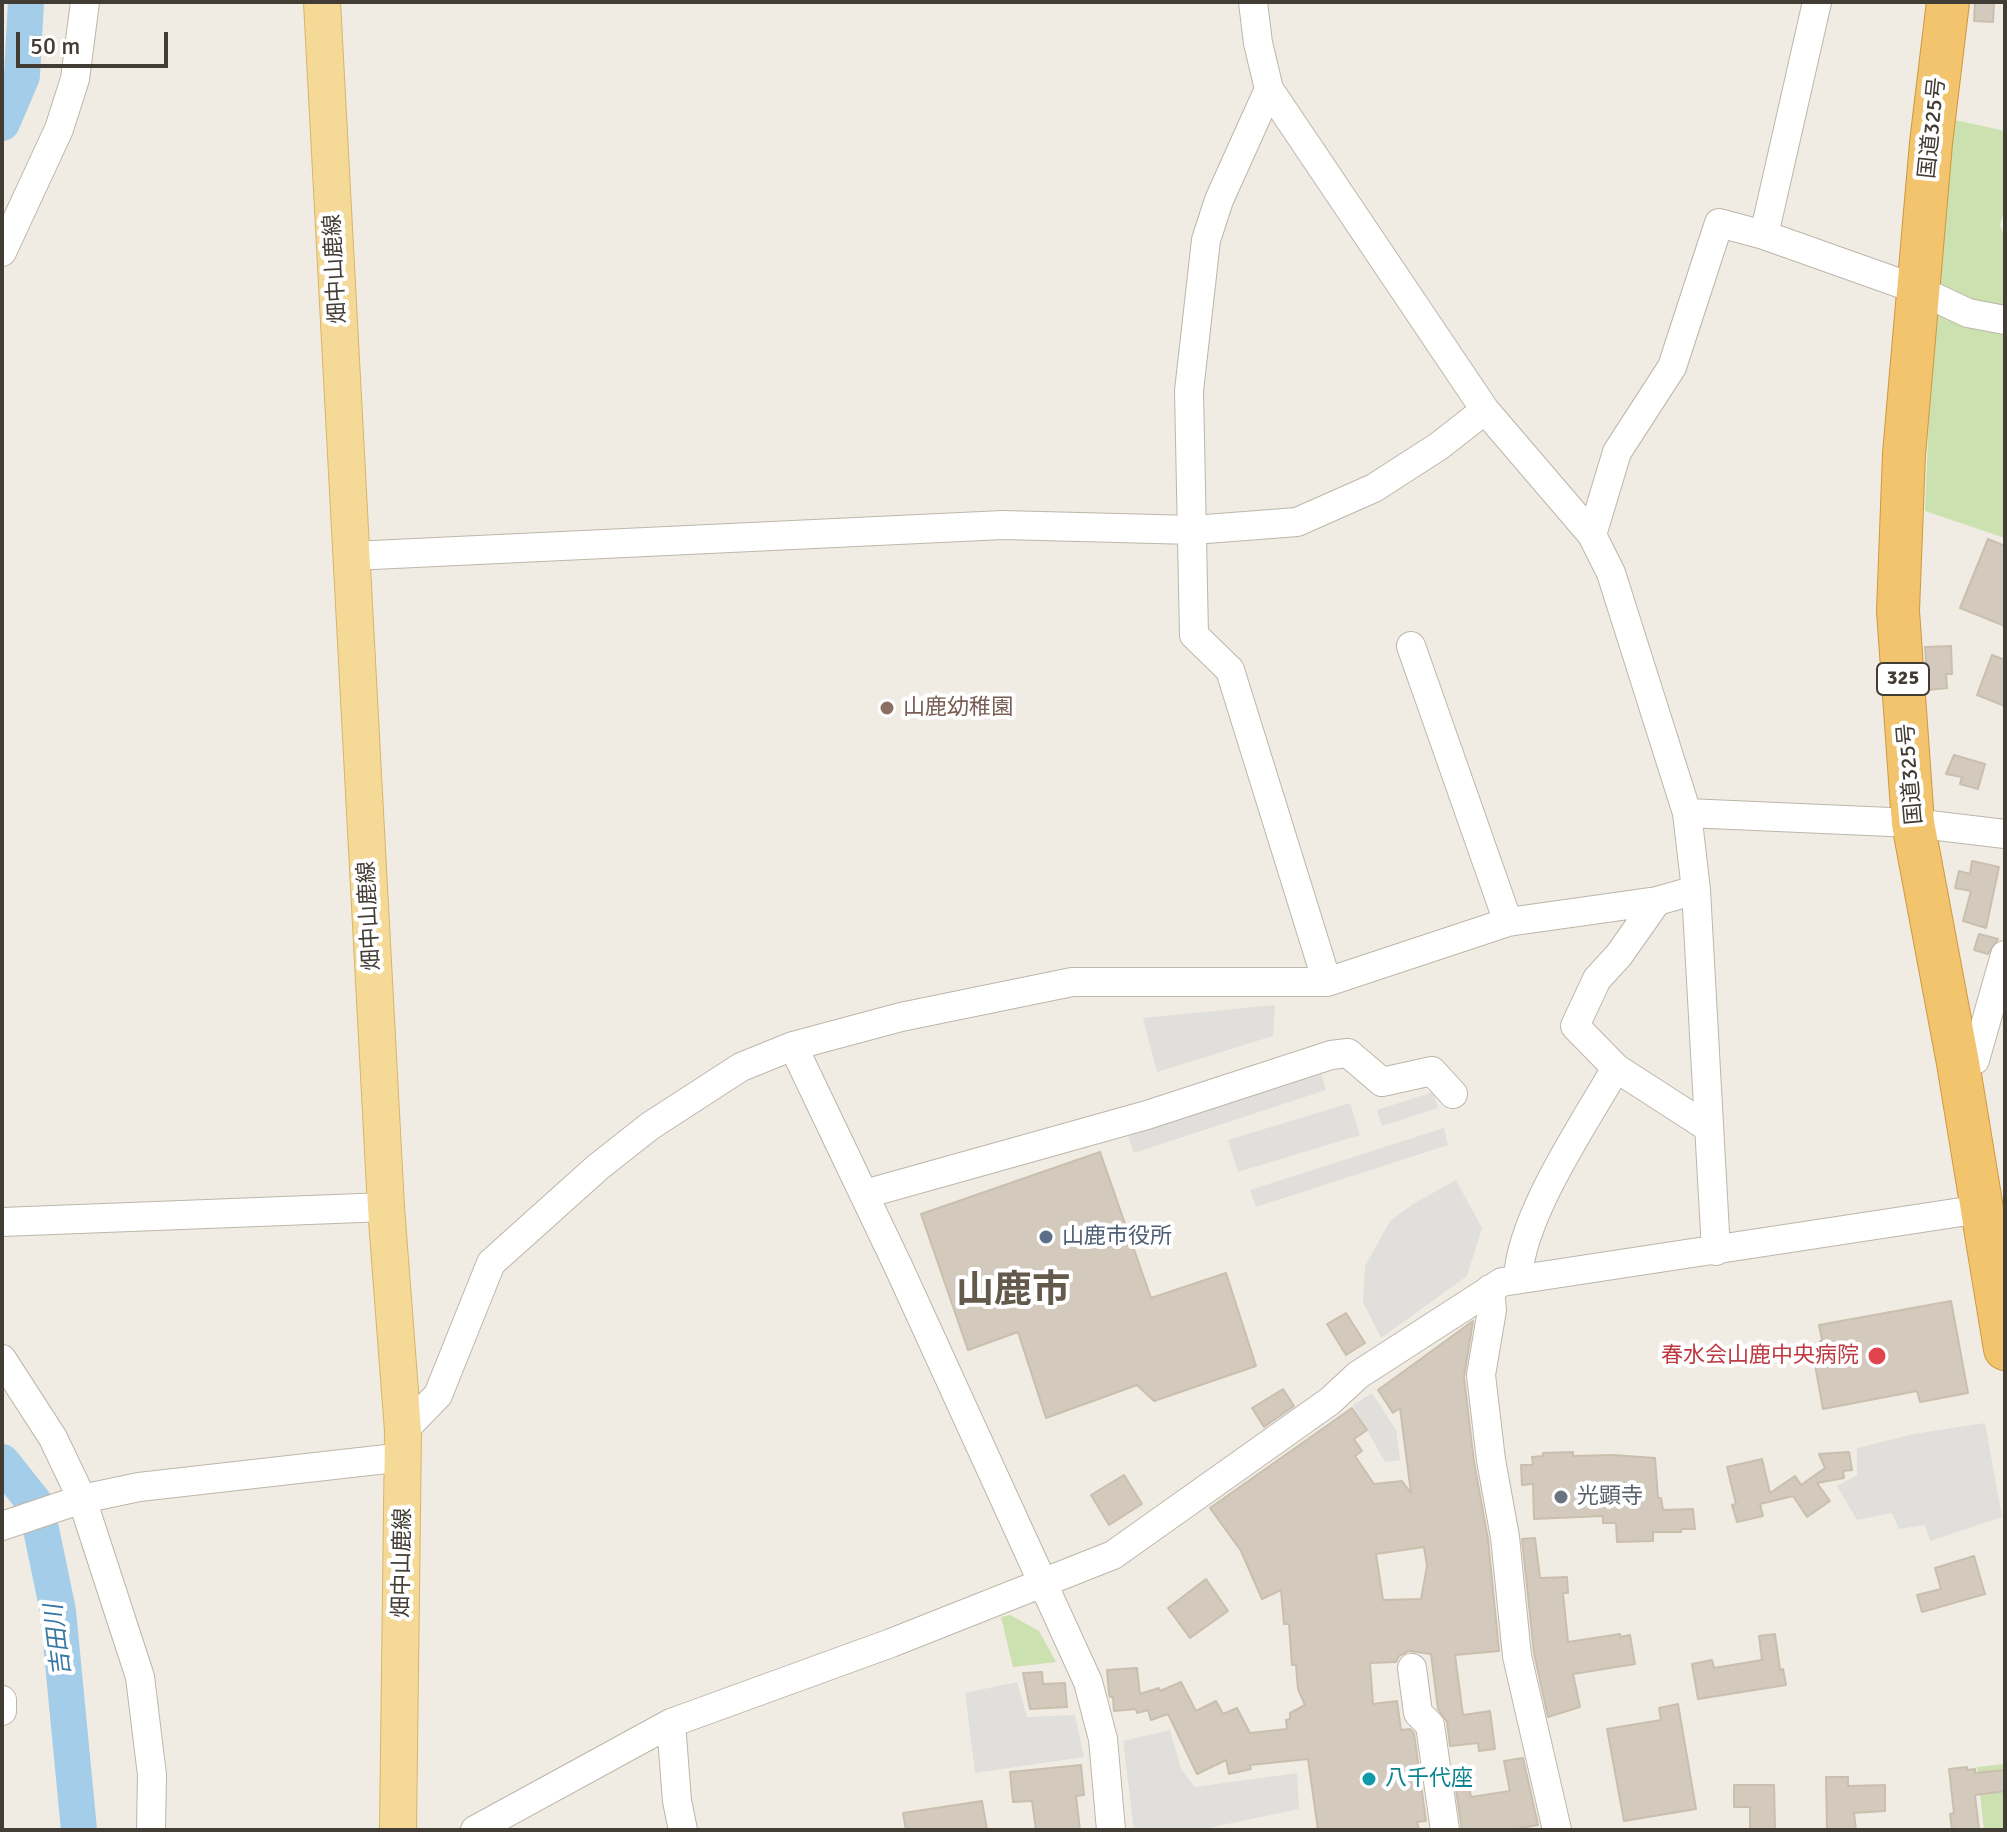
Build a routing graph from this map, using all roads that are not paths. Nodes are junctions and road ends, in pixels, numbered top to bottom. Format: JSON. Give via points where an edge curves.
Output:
{"nodes":[{"id":1,"x":85,"y":2,"type":"edge"},
{"id":2,"x":322,"y":2,"type":"edge"},
{"id":3,"x":1253,"y":2,"type":"edge"},
{"id":4,"x":1817,"y":2,"type":"edge"},
{"id":5,"x":1948,"y":2,"type":"edge"},
{"id":6,"x":1269,"y":89,"type":"junction"},
{"id":7,"x":1764,"y":235,"type":"junction"},
{"id":8,"x":2,"y":252,"type":"edge"},
{"id":9,"x":1919,"y":290,"type":"junction"},
{"id":10,"x":2005,"y":320,"type":"edge"},
{"id":11,"x":1485,"y":410,"type":"junction"},
{"id":12,"x":1193,"y":530,"type":"junction"},
{"id":13,"x":1592,"y":535,"type":"junction"},
{"id":14,"x":352,"y":556,"type":"junction"},
{"id":15,"x":1411,"y":646,"type":"dead end"},
{"id":16,"x":1687,"y":813,"type":"junction"},
{"id":17,"x":1913,"y":823,"type":"junction"},
{"id":18,"x":2005,"y":834,"type":"edge"},
{"id":19,"x":1696,"y":890,"type":"junction"},
{"id":20,"x":1657,"y":901,"type":"junction"},
{"id":21,"x":1508,"y":922,"type":"junction"},
{"id":22,"x":2005,"y":955,"type":"edge"},
{"id":23,"x":1327,"y":982,"type":"junction"},
{"id":24,"x":793,"y":1046,"type":"junction"},
{"id":25,"x":1958,"y":1063,"type":"junction"},
{"id":26,"x":1616,"y":1068,"type":"junction"},
{"id":27,"x":1453,"y":1094,"type":"dead end"},
{"id":28,"x":1709,"y":1128,"type":"junction"},
{"id":29,"x":865,"y":1194,"type":"junction"},
{"id":30,"x":386,"y":1207,"type":"junction"},
{"id":31,"x":1993,"y":1207,"type":"edge"},
{"id":32,"x":2,"y":1222,"type":"edge"},
{"id":33,"x":1716,"y":1251,"type":"junction"},
{"id":34,"x":1518,"y":1278,"type":"junction"},
{"id":35,"x":1490,"y":1289,"type":"junction"},
{"id":36,"x":2005,"y":1349,"type":"edge"},
{"id":37,"x":2,"y":1359,"type":"edge"},
{"id":38,"x":403,"y":1444,"type":"junction"},
{"id":39,"x":82,"y":1499,"type":"junction"},
{"id":40,"x":2,"y":1526,"type":"edge"},
{"id":41,"x":1042,"y":1583,"type":"junction"},
{"id":42,"x":1412,"y":1668,"type":"dead end"},
{"id":43,"x":2,"y":1700,"type":"edge"},
{"id":44,"x":2,"y":1711,"type":"edge"},
{"id":45,"x":671,"y":1723,"type":"junction"},
{"id":46,"x":151,"y":1830,"type":"edge"},
{"id":47,"x":398,"y":1830,"type":"edge"},
{"id":48,"x":475,"y":1830,"type":"edge"},
{"id":49,"x":683,"y":1830,"type":"edge"},
{"id":50,"x":1111,"y":1830,"type":"edge"},
{"id":51,"x":1445,"y":1830,"type":"edge"},
{"id":52,"x":1557,"y":1830,"type":"edge"}],
"edges":[{"from":1,"to":8,"type":"street","via":[[75,79],[59,129]]},
{"from":2,"to":14,"type":"main road","name":"畑中山鹿線"},
{"from":3,"to":6,"type":"street"},
{"from":4,"to":7,"type":"street"},
{"from":5,"to":9,"type":"highway","name":"国道325号","number":"325"},
{"from":6,"to":11,"type":"street"},
{"from":6,"to":12,"type":"street","via":[[1206,240],[1189,391]]},
{"from":7,"to":9,"type":"street"},
{"from":7,"to":13,"type":"street","via":[[1719,223],[1672,367],[1617,452]]},
{"from":9,"to":10,"type":"street","via":[[1968,313]]},
{"from":9,"to":17,"type":"highway","name":"国道325号","number":"325","via":[[1904,454],[1898,611]]},
{"from":11,"to":12,"type":"street","via":[[1374,488],[1297,522]]},
{"from":11,"to":13,"type":"street"},
{"from":12,"to":14,"type":"street","via":[[1003,525]]},
{"from":12,"to":23,"type":"street","via":[[1194,635],[1230,670]]},
{"from":13,"to":16,"type":"street","via":[[1611,573]]},
{"from":14,"to":30,"type":"main road","name":"畑中山鹿線"},
{"from":15,"to":21,"type":"street"},
{"from":16,"to":17,"type":"street"},
{"from":16,"to":19,"type":"street"},
{"from":17,"to":18,"type":"street"},
{"from":17,"to":25,"type":"highway","name":"国道325号","number":"325"},
{"from":19,"to":20,"type":"street"},
{"from":19,"to":28,"type":"street"},
{"from":20,"to":21,"type":"street"},
{"from":20,"to":26,"type":"street","via":[[1597,979],[1575,1026]]},
{"from":21,"to":23,"type":"street"},
{"from":22,"to":25,"type":"street","via":[[1975,1060]]},
{"from":23,"to":24,"type":"street","via":[[1072,982],[901,1017]]},
{"from":24,"to":29,"type":"street"},
{"from":24,"to":38,"type":"street","via":[[741,1067],[650,1126],[491,1263],[438,1395]]},
{"from":25,"to":31,"type":"highway","name":"国道325号","number":"325"},
{"from":26,"to":28,"type":"street"},
{"from":26,"to":34,"type":"street","via":[[1539,1203]]},
{"from":27,"to":29,"type":"street","via":[[1432,1071],[1382,1082],[1348,1053],[1331,1055],[1147,1115]]},
{"from":28,"to":33,"type":"street"},
{"from":29,"to":41,"type":"street"},
{"from":30,"to":32,"type":"street"},
{"from":30,"to":38,"type":"main road","name":"畑中山鹿線"},
{"from":31,"to":33,"type":"street"},
{"from":31,"to":36,"type":"highway","name":"国道325号","number":"325"},
{"from":33,"to":34,"type":"street"},
{"from":34,"to":35,"type":"street"},
{"from":35,"to":41,"type":"street","via":[[1358,1375],[1330,1401],[1113,1555]]},
{"from":35,"to":52,"type":"street","via":[[1492,1310],[1481,1375],[1491,1460],[1517,1656]]},
{"from":37,"to":39,"type":"street","via":[[53,1438]]},
{"from":38,"to":39,"type":"street"},
{"from":38,"to":47,"type":"main road","name":"畑中山鹿線"},
{"from":39,"to":40,"type":"street"},
{"from":39,"to":46,"type":"street","via":[[140,1677],[152,1775]]},
{"from":41,"to":45,"type":"street"},
{"from":41,"to":50,"type":"street","via":[[1088,1682],[1103,1739]]},
{"from":42,"to":51,"type":"street","via":[[1418,1713],[1430,1725]]},
{"from":43,"to":44,"type":"street"},
{"from":45,"to":48,"type":"street"},
{"from":45,"to":49,"type":"street"}]}
